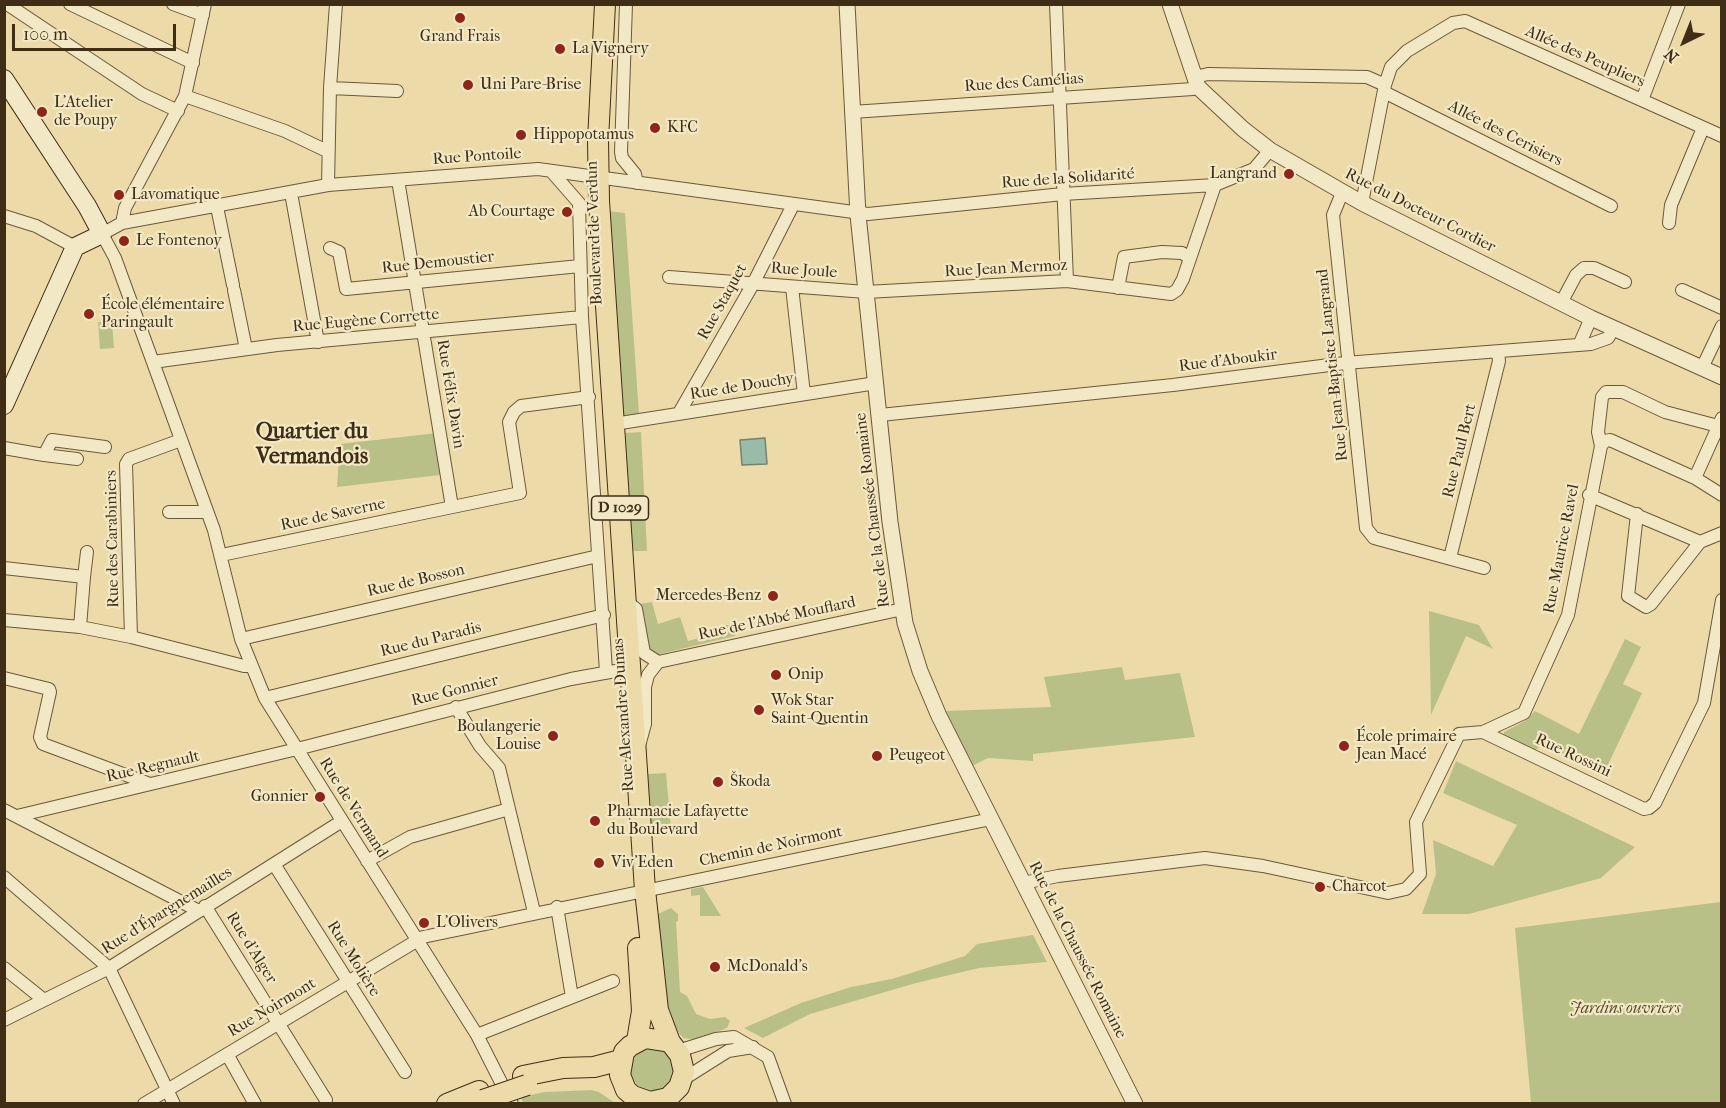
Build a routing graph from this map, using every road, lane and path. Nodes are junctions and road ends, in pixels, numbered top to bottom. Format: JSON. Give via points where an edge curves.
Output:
{"nodes":[{"id":1,"x":7,"y":4,"type":"edge"},
{"id":2,"x":70,"y":4,"type":"edge"},
{"id":3,"x":173,"y":4,"type":"edge"},
{"id":4,"x":336,"y":4,"type":"edge"},
{"id":5,"x":596,"y":4,"type":"edge"},
{"id":6,"x":605,"y":4,"type":"edge"},
{"id":7,"x":626,"y":4,"type":"edge"},
{"id":8,"x":847,"y":4,"type":"edge"},
{"id":9,"x":1056,"y":4,"type":"edge"},
{"id":10,"x":1170,"y":4,"type":"edge"},
{"id":11,"x":1679,"y":4,"type":"edge"},
{"id":12,"x":204,"y":10,"type":"edge"},
{"id":13,"x":193,"y":63,"type":"junction"},
{"id":14,"x":4,"y":79,"type":"edge"},
{"id":15,"x":1197,"y":82,"type":"junction"},
{"id":16,"x":330,"y":88,"type":"junction"},
{"id":17,"x":1384,"y":89,"type":"junction"},
{"id":18,"x":397,"y":91,"type":"dead end"},
{"id":19,"x":185,"y":96,"type":"junction"},
{"id":20,"x":1058,"y":97,"type":"junction"},
{"id":21,"x":1642,"y":100,"type":"junction"},
{"id":22,"x":178,"y":111,"type":"junction"},
{"id":23,"x":852,"y":112,"type":"junction"},
{"id":24,"x":1703,"y":128,"type":"junction"},
{"id":25,"x":1722,"y":136,"type":"edge"},
{"id":26,"x":1270,"y":150,"type":"junction"},
{"id":27,"x":327,"y":151,"type":"junction"},
{"id":28,"x":551,"y":171,"type":"junction"},
{"id":29,"x":595,"y":177,"type":"junction"},
{"id":30,"x":399,"y":180,"type":"junction"},
{"id":31,"x":637,"y":183,"type":"junction"},
{"id":32,"x":328,"y":185,"type":"junction"},
{"id":33,"x":1215,"y":185,"type":"junction"},
{"id":34,"x":291,"y":192,"type":"junction"},
{"id":35,"x":1342,"y":193,"type":"junction"},
{"id":36,"x":1063,"y":194,"type":"junction"},
{"id":37,"x":1362,"y":203,"type":"junction"},
{"id":38,"x":793,"y":205,"type":"junction"},
{"id":39,"x":1611,"y":206,"type":"dead end"},
{"id":40,"x":217,"y":207,"type":"junction"},
{"id":41,"x":858,"y":215,"type":"junction"},
{"id":42,"x":4,"y":216,"type":"edge"},
{"id":43,"x":123,"y":223,"type":"junction"},
{"id":44,"x":1669,"y":223,"type":"dead end"},
{"id":45,"x":102,"y":234,"type":"junction"},
{"id":46,"x":75,"y":247,"type":"junction"},
{"id":47,"x":330,"y":248,"type":"dead end"},
{"id":48,"x":1191,"y":258,"type":"junction"},
{"id":49,"x":580,"y":266,"type":"junction"},
{"id":50,"x":669,"y":278,"type":"dead end"},
{"id":51,"x":1067,"y":280,"type":"junction"},
{"id":52,"x":1625,"y":282,"type":"dead end"},
{"id":53,"x":415,"y":283,"type":"junction"},
{"id":54,"x":753,"y":284,"type":"junction"},
{"id":55,"x":792,"y":287,"type":"junction"},
{"id":56,"x":1118,"y":288,"type":"junction"},
{"id":57,"x":1682,"y":290,"type":"dead end"},
{"id":58,"x":866,"y":292,"type":"junction"},
{"id":59,"x":1561,"y":303,"type":"junction"},
{"id":60,"x":1722,"y":308,"type":"edge"},
{"id":61,"x":582,"y":317,"type":"junction"},
{"id":62,"x":1591,"y":318,"type":"junction"},
{"id":63,"x":1722,"y":326,"type":"edge"},
{"id":64,"x":1614,"y":328,"type":"junction"},
{"id":65,"x":423,"y":332,"type":"junction"},
{"id":66,"x":318,"y":342,"type":"junction"},
{"id":67,"x":1580,"y":343,"type":"junction"},
{"id":68,"x":246,"y":349,"type":"junction"},
{"id":69,"x":1498,"y":352,"type":"junction"},
{"id":70,"x":153,"y":362,"type":"junction"},
{"id":71,"x":1350,"y":363,"type":"junction"},
{"id":72,"x":1702,"y":368,"type":"junction"},
{"id":73,"x":1722,"y":376,"type":"edge"},
{"id":74,"x":876,"y":383,"type":"junction"},
{"id":75,"x":6,"y":394,"type":"edge"},
{"id":76,"x":804,"y":394,"type":"junction"},
{"id":77,"x":588,"y":397,"type":"junction"},
{"id":78,"x":679,"y":413,"type":"junction"},
{"id":79,"x":880,"y":415,"type":"junction"},
{"id":80,"x":1720,"y":422,"type":"edge"},
{"id":81,"x":610,"y":424,"type":"junction"},
{"id":82,"x":181,"y":440,"type":"junction"},
{"id":83,"x":1601,"y":446,"type":"junction"},
{"id":84,"x":105,"y":447,"type":"dead end"},
{"id":85,"x":4,"y":448,"type":"edge"},
{"id":86,"x":44,"y":455,"type":"junction"},
{"id":87,"x":77,"y":459,"type":"dead end"},
{"id":88,"x":1695,"y":478,"type":"junction"},
{"id":89,"x":1590,"y":495,"type":"junction"},
{"id":90,"x":1722,"y":495,"type":"edge"},
{"id":91,"x":452,"y":507,"type":"junction"},
{"id":92,"x":169,"y":512,"type":"dead end"},
{"id":93,"x":207,"y":512,"type":"junction"},
{"id":94,"x":1637,"y":514,"type":"junction"},
{"id":95,"x":1722,"y":533,"type":"edge"},
{"id":96,"x":1700,"y":542,"type":"junction"},
{"id":97,"x":87,"y":552,"type":"dead end"},
{"id":98,"x":221,"y":555,"type":"junction"},
{"id":99,"x":598,"y":556,"type":"junction"},
{"id":100,"x":1450,"y":558,"type":"junction"},
{"id":101,"x":4,"y":568,"type":"edge"},
{"id":102,"x":1484,"y":568,"type":"dead end"},
{"id":103,"x":84,"y":578,"type":"junction"},
{"id":104,"x":1722,"y":600,"type":"edge"},
{"id":105,"x":627,"y":601,"type":"junction"},
{"id":106,"x":903,"y":609,"type":"junction"},
{"id":107,"x":604,"y":615,"type":"junction"},
{"id":108,"x":4,"y":620,"type":"edge"},
{"id":109,"x":80,"y":627,"type":"junction"},
{"id":110,"x":131,"y":637,"type":"junction"},
{"id":111,"x":241,"y":639,"type":"junction"},
{"id":112,"x":658,"y":662,"type":"junction"},
{"id":113,"x":252,"y":666,"type":"junction"},
{"id":114,"x":613,"y":671,"type":"junction"},
{"id":115,"x":4,"y":678,"type":"edge"},
{"id":116,"x":265,"y":698,"type":"junction"},
{"id":117,"x":456,"y":707,"type":"junction"},
{"id":118,"x":1483,"y":732,"type":"junction"},
{"id":119,"x":297,"y":749,"type":"junction"},
{"id":120,"x":636,"y":752,"type":"junction"},
{"id":121,"x":151,"y":784,"type":"junction"},
{"id":122,"x":509,"y":809,"type":"junction"},
{"id":123,"x":4,"y":810,"type":"edge"},
{"id":124,"x":17,"y":816,"type":"junction"},
{"id":125,"x":991,"y":819,"type":"junction"},
{"id":126,"x":342,"y":821,"type":"junction"},
{"id":127,"x":367,"y":861,"type":"junction"},
{"id":128,"x":274,"y":864,"type":"junction"},
{"id":129,"x":4,"y":877,"type":"edge"},
{"id":130,"x":1023,"y":883,"type":"junction"},
{"id":131,"x":640,"y":891,"type":"junction"},
{"id":132,"x":557,"y":907,"type":"junction"},
{"id":133,"x":201,"y":908,"type":"junction"},
{"id":134,"x":534,"y":912,"type":"junction"},
{"id":135,"x":417,"y":940,"type":"junction"},
{"id":136,"x":4,"y":968,"type":"edge"},
{"id":137,"x":109,"y":968,"type":"junction"},
{"id":138,"x":613,"y":981,"type":"dead end"},
{"id":139,"x":348,"y":982,"type":"junction"},
{"id":140,"x":572,"y":997,"type":"junction"},
{"id":141,"x":44,"y":1000,"type":"junction"},
{"id":142,"x":4,"y":1020,"type":"edge"},
{"id":143,"x":279,"y":1023,"type":"junction"},
{"id":144,"x":477,"y":1035,"type":"junction"},
{"id":145,"x":637,"y":1041,"type":"junction"},
{"id":146,"x":674,"y":1047,"type":"junction"},
{"id":147,"x":753,"y":1047,"type":"junction"},
{"id":148,"x":227,"y":1054,"type":"junction"},
{"id":149,"x":621,"y":1060,"type":"junction"},
{"id":150,"x":405,"y":1072,"type":"dead end"},
{"id":151,"x":525,"y":1081,"type":"junction"},
{"id":152,"x":621,"y":1082,"type":"junction"},
{"id":153,"x":168,"y":1090,"type":"junction"},
{"id":154,"x":677,"y":1092,"type":"edge"},
{"id":155,"x":479,"y":1098,"type":"edge"},
{"id":156,"x":326,"y":1100,"type":"dead end"},
{"id":157,"x":642,"y":1102,"type":"edge"},
{"id":158,"x":144,"y":1104,"type":"edge"},
{"id":159,"x":174,"y":1104,"type":"edge"},
{"id":160,"x":255,"y":1104,"type":"edge"},
{"id":161,"x":447,"y":1104,"type":"edge"},
{"id":162,"x":512,"y":1104,"type":"edge"},
{"id":163,"x":786,"y":1104,"type":"edge"},
{"id":164,"x":1135,"y":1104,"type":"edge"}],
"edges":[{"from":1,"to":22,"type":"street","via":[[142,94]]},
{"from":2,"to":13,"type":"street"},
{"from":3,"to":12,"type":"street"},
{"from":4,"to":16,"type":"street"},
{"from":5,"to":29,"type":"main road","name":"Boulevard de Verdun"},
{"from":6,"to":29,"type":"main road"},
{"from":7,"to":31,"type":"street","name":"Boulevard de Verdun","via":[[621,152]]},
{"from":8,"to":23,"type":"street","name":"Rue de la Chaussée Romaine"},
{"from":9,"to":20,"type":"street"},
{"from":10,"to":15,"type":"street","name":"Rue du Docteur Cordier"},
{"from":11,"to":21,"type":"street"},
{"from":12,"to":13,"type":"street"},
{"from":13,"to":19,"type":"street"},
{"from":14,"to":45,"type":"main road"},
{"from":15,"to":17,"type":"street","name":"Rue des Camélias","via":[[1208,74],[1367,77]]},
{"from":15,"to":20,"type":"street","name":"Rue des Camélias","via":[[1193,89]]},
{"from":15,"to":26,"type":"street","name":"Rue du Docteur Cordier","via":[[1243,129]]},
{"from":16,"to":18,"type":"street"},
{"from":16,"to":27,"type":"street"},
{"from":17,"to":21,"type":"street","name":"Allée des Peupliers","via":[[1391,67],[1407,51],[1453,23],[1465,21]]},
{"from":17,"to":37,"type":"street"},
{"from":17,"to":39,"type":"street","name":"Allée des Cerisiers"},
{"from":19,"to":22,"type":"street"},
{"from":19,"to":27,"type":"street","via":[[285,131]]},
{"from":20,"to":23,"type":"street","name":"Rue des Camélias"},
{"from":20,"to":36,"type":"street"},
{"from":21,"to":24,"type":"street","name":"Allée des Peupliers"},
{"from":22,"to":43,"type":"street","via":[[125,208]]},
{"from":23,"to":41,"type":"street","name":"Rue de la Chaussée Romaine"},
{"from":24,"to":25,"type":"street","name":"Allée des Peupliers"},
{"from":24,"to":44,"type":"street","via":[[1671,205]]},
{"from":26,"to":33,"type":"street","name":"Rue de la Solidarité","via":[[1254,169]]},
{"from":26,"to":35,"type":"street","name":"Rue du Docteur Cordier"},
{"from":27,"to":32,"type":"street"},
{"from":28,"to":29,"type":"street","name":"Rue Pontoile"},
{"from":28,"to":30,"type":"street","name":"Rue Pontoile"},
{"from":28,"to":49,"type":"street","name":"Rue Alexandre Dumas","via":[[579,203]]},
{"from":29,"to":31,"type":"street","name":"Rue Pontoile"},
{"from":29,"to":81,"type":"main road","name":"Boulevard de Verdun"},
{"from":30,"to":32,"type":"street","name":"Rue Pontoile"},
{"from":30,"to":53,"type":"street","name":"Rue Félix Davin"},
{"from":31,"to":38,"type":"street","name":"Rue Pontoile"},
{"from":32,"to":34,"type":"street","name":"Rue Pontoile"},
{"from":33,"to":36,"type":"street","name":"Rue de la Solidarité"},
{"from":33,"to":48,"type":"street","name":"Rue Jean Mermoz"},
{"from":34,"to":40,"type":"street","name":"Rue Pontoile"},
{"from":34,"to":66,"type":"street"},
{"from":35,"to":37,"type":"street","name":"Rue du Docteur Cordier"},
{"from":35,"to":71,"type":"street","name":"Rue Jean-Baptiste Langrand","via":[[1333,215]]},
{"from":36,"to":41,"type":"street","name":"Rue de la Solidarité"},
{"from":36,"to":51,"type":"street"},
{"from":37,"to":59,"type":"street","name":"Rue du Docteur Cordier"},
{"from":38,"to":41,"type":"street","name":"Rue Pontoile"},
{"from":38,"to":54,"type":"street","name":"Rue Staquet"},
{"from":40,"to":43,"type":"street","name":"Rue Pontoile"},
{"from":40,"to":68,"type":"street"},
{"from":41,"to":58,"type":"street","name":"Rue de la Chaussée Romaine"},
{"from":42,"to":46,"type":"street","via":[[36,226]]},
{"from":43,"to":45,"type":"street","name":"Rue Pontoile"},
{"from":45,"to":46,"type":"main road"},
{"from":45,"to":70,"type":"street","name":"Rue de Vermand","via":[[115,258]]},
{"from":46,"to":75,"type":"main road"},
{"from":47,"to":53,"type":"street","name":"Rue Demoustier","via":[[339,252],[346,289]]},
{"from":48,"to":56,"type":"street","name":"Rue Jean Mermoz","via":[[1177,290],[1171,294]]},
{"from":48,"to":56,"type":"street","via":[[1182,253],[1162,252],[1124,257]]},
{"from":49,"to":53,"type":"street","name":"Rue Demoustier"},
{"from":49,"to":61,"type":"street","name":"Rue Alexandre Dumas"},
{"from":50,"to":54,"type":"street","name":"Rue Joule"},
{"from":51,"to":56,"type":"street","name":"Rue Jean Mermoz"},
{"from":51,"to":58,"type":"street","name":"Rue Jean Mermoz"},
{"from":52,"to":59,"type":"street","via":[[1594,268],[1584,268]]},
{"from":53,"to":65,"type":"street","name":"Rue Félix Davin"},
{"from":54,"to":55,"type":"street","name":"Rue Joule"},
{"from":54,"to":78,"type":"street","name":"Rue Staquet"},
{"from":55,"to":58,"type":"street","name":"Rue Joule"},
{"from":55,"to":76,"type":"street"},
{"from":57,"to":60,"type":"street"},
{"from":58,"to":74,"type":"street","name":"Rue de la Chaussée Romaine"},
{"from":59,"to":62,"type":"street","name":"Rue du Docteur Cordier"},
{"from":61,"to":65,"type":"street","name":"Rue Eugène Corrette"},
{"from":61,"to":77,"type":"street","name":"Rue Alexandre Dumas"},
{"from":62,"to":64,"type":"street","name":"Rue du Docteur Cordier"},
{"from":62,"to":67,"type":"street"},
{"from":63,"to":72,"type":"street"},
{"from":64,"to":67,"type":"street","name":"Rue d'Aboukir","via":[[1608,338]]},
{"from":64,"to":72,"type":"street","name":"Rue du Docteur Cordier"},
{"from":65,"to":66,"type":"street","name":"Rue Eugène Corrette"},
{"from":65,"to":91,"type":"street","name":"Rue Félix Davin"},
{"from":66,"to":68,"type":"street","name":"Rue Eugène Corrette"},
{"from":67,"to":69,"type":"street","name":"Rue d'Aboukir"},
{"from":68,"to":70,"type":"street","name":"Rue Eugène Corrette"},
{"from":69,"to":71,"type":"street","name":"Rue d'Aboukir"},
{"from":69,"to":100,"type":"street","name":"Rue Paul Bert","via":[[1499,361]]},
{"from":70,"to":82,"type":"street","name":"Rue de Vermand"},
{"from":71,"to":79,"type":"street","name":"Rue d'Aboukir"},
{"from":71,"to":100,"type":"street","name":"Rue Jean-Baptiste Langrand","via":[[1368,535]]},
{"from":72,"to":73,"type":"street","name":"Rue du Docteur Cordier"},
{"from":74,"to":76,"type":"street","name":"Rue de Douchy"},
{"from":74,"to":79,"type":"street","name":"Rue de la Chaussée Romaine"},
{"from":76,"to":78,"type":"street","name":"Rue de Douchy"},
{"from":77,"to":91,"type":"street","name":"Rue de Saverne","via":[[521,406],[509,422],[520,493]]},
{"from":77,"to":99,"type":"street","name":"Rue Alexandre Dumas"},
{"from":78,"to":81,"type":"street","name":"Rue de Douchy"},
{"from":79,"to":106,"type":"street","name":"Rue de la Chaussée Romaine"},
{"from":80,"to":83,"type":"street","name":"Rue Maurice Ravel","via":[[1665,412],[1623,392],[1612,391],[1602,397],[1598,424]]},
{"from":80,"to":88,"type":"street"},
{"from":81,"to":105,"type":"main road","number":"D 1029"},
{"from":81,"to":114,"type":"main road","name":"Rue Alexandre Dumas"},
{"from":82,"to":93,"type":"street","name":"Rue de Vermand"},
{"from":82,"to":110,"type":"street","name":"Rue des Carabiniers","via":[[129,459],[126,464]]},
{"from":83,"to":88,"type":"street","via":[[1610,440]]},
{"from":83,"to":89,"type":"street","name":"Rue Maurice Ravel"},
{"from":84,"to":86,"type":"street","via":[[52,440]]},
{"from":85,"to":86,"type":"street"},
{"from":86,"to":87,"type":"street"},
{"from":88,"to":90,"type":"street"},
{"from":89,"to":94,"type":"street"},
{"from":89,"to":118,"type":"street","name":"Rue Maurice Ravel","via":[[1568,615],[1524,713]]},
{"from":91,"to":98,"type":"street","name":"Rue de Saverne"},
{"from":92,"to":93,"type":"street"},
{"from":93,"to":98,"type":"street","name":"Rue de Vermand"},
{"from":94,"to":96,"type":"street"},
{"from":94,"to":96,"type":"street","via":[[1628,596],[1646,607]]},
{"from":95,"to":96,"type":"street"},
{"from":97,"to":103,"type":"street"},
{"from":98,"to":111,"type":"street","name":"Rue de Vermand"},
{"from":99,"to":107,"type":"street","name":"Rue Alexandre Dumas"},
{"from":99,"to":111,"type":"street","name":"Rue de Bosson"},
{"from":100,"to":102,"type":"street"},
{"from":101,"to":103,"type":"street"},
{"from":103,"to":109,"type":"street"},
{"from":104,"to":118,"type":"street","name":"Rue Rossini","via":[[1704,703],[1649,808]]},
{"from":105,"to":112,"type":"street","via":[[636,609],[644,653]]},
{"from":105,"to":120,"type":"main road","number":"D 1029"},
{"from":106,"to":112,"type":"street","name":"Rue de l'Abbé Mouflard"},
{"from":106,"to":125,"type":"street","name":"Rue de la Chaussée Romaine","via":[[924,680]]},
{"from":107,"to":114,"type":"street","name":"Rue Alexandre Dumas"},
{"from":107,"to":116,"type":"street","name":"Rue du Paradis"},
{"from":108,"to":109,"type":"street"},
{"from":109,"to":110,"type":"street"},
{"from":110,"to":113,"type":"street"},
{"from":111,"to":113,"type":"street","name":"Rue de Vermand"},
{"from":112,"to":120,"type":"street","via":[[645,687],[644,737]]},
{"from":113,"to":116,"type":"street","name":"Rue de Vermand"},
{"from":114,"to":117,"type":"street","name":"Rue Gonnier"},
{"from":114,"to":131,"type":"main road","name":"Rue Alexandre Dumas"},
{"from":115,"to":121,"type":"street","via":[[49,689],[40,737],[43,744]]},
{"from":116,"to":119,"type":"street","name":"Rue de Vermand"},
{"from":117,"to":119,"type":"street","name":"Rue Gonnier"},
{"from":117,"to":122,"type":"street","via":[[499,768]]},
{"from":118,"to":130,"type":"street","name":"Rue Maurice Ravel","via":[[1459,734],[1416,822],[1420,874],[1406,889],[1388,893],[1205,858]]},
{"from":119,"to":121,"type":"street","name":"Rue Regnault"},
{"from":119,"to":126,"type":"street","name":"Rue de Vermand"},
{"from":120,"to":131,"type":"main road","number":"D 1029"},
{"from":121,"to":124,"type":"street","name":"Rue Regnault"},
{"from":122,"to":127,"type":"street","via":[[411,837]]},
{"from":122,"to":134,"type":"street"},
{"from":123,"to":124,"type":"street"},
{"from":124,"to":133,"type":"street"},
{"from":125,"to":130,"type":"street","name":"Rue de la Chaussée Romaine"},
{"from":125,"to":131,"type":"street","name":"Chemin de Noirmont"},
{"from":126,"to":127,"type":"street","name":"Rue de Vermand"},
{"from":126,"to":128,"type":"street","name":"Rue d'Épargnemailles"},
{"from":127,"to":135,"type":"street","name":"Rue de Vermand"},
{"from":128,"to":133,"type":"street","name":"Rue d'Épargnemailles"},
{"from":128,"to":139,"type":"street","name":"Rue Molière"},
{"from":129,"to":137,"type":"street"},
{"from":130,"to":164,"type":"street","name":"Rue de la Chaussée Romaine"},
{"from":131,"to":132,"type":"street","name":"Chemin de Noirmont"},
{"from":131,"to":145,"type":"main road","name":"Rue Alexandre Dumas","via":[[642,1011]]},
{"from":131,"to":146,"type":"main road","number":"D 1029","via":[[658,1010]]},
{"from":132,"to":134,"type":"street","name":"Chemin de Noirmont"},
{"from":132,"to":140,"type":"street"},
{"from":133,"to":137,"type":"street","name":"Rue d'Épargnemailles"},
{"from":133,"to":143,"type":"street","name":"Rue d'Alger"},
{"from":134,"to":135,"type":"street","name":"Chemin de Noirmont"},
{"from":135,"to":139,"type":"street","name":"Rue Noirmont"},
{"from":135,"to":144,"type":"street","name":"Rue de Vermand"},
{"from":136,"to":141,"type":"street"},
{"from":137,"to":141,"type":"street","name":"Rue d'Épargnemailles"},
{"from":137,"to":153,"type":"street"},
{"from":138,"to":140,"type":"street"},
{"from":139,"to":143,"type":"street","name":"Rue Noirmont"},
{"from":139,"to":150,"type":"street","name":"Rue Molière"},
{"from":140,"to":144,"type":"street"},
{"from":141,"to":142,"type":"street","name":"Rue d'Épargnemailles"},
{"from":143,"to":148,"type":"street","name":"Rue Noirmont"},
{"from":143,"to":156,"type":"street","name":"Rue d'Alger"},
{"from":144,"to":162,"type":"street","name":"Rue de Vermand"},
{"from":145,"to":146,"type":"main road","via":[[653,1038]]},
{"from":145,"to":149,"type":"main road"},
{"from":146,"to":147,"type":"street","via":[[734,1037]]},
{"from":146,"to":154,"type":"main road","via":[[683,1063]]},
{"from":147,"to":154,"type":"street","via":[[728,1051]]},
{"from":147,"to":163,"type":"street","via":[[768,1057]]},
{"from":148,"to":153,"type":"street","name":"Rue Noirmont"},
{"from":148,"to":160,"type":"street"},
{"from":149,"to":151,"type":"main road","via":[[594,1067],[563,1068]]},
{"from":149,"to":152,"type":"main road"},
{"from":151,"to":152,"type":"main road","via":[[587,1078]]},
{"from":151,"to":155,"type":"main road"},
{"from":152,"to":157,"type":"main road"},
{"from":153,"to":158,"type":"street","name":"Rue Noirmont"},
{"from":153,"to":159,"type":"street"},
{"from":154,"to":157,"type":"main road","via":[[659,1102]]},
{"from":155,"to":161,"type":"main road"}]}
